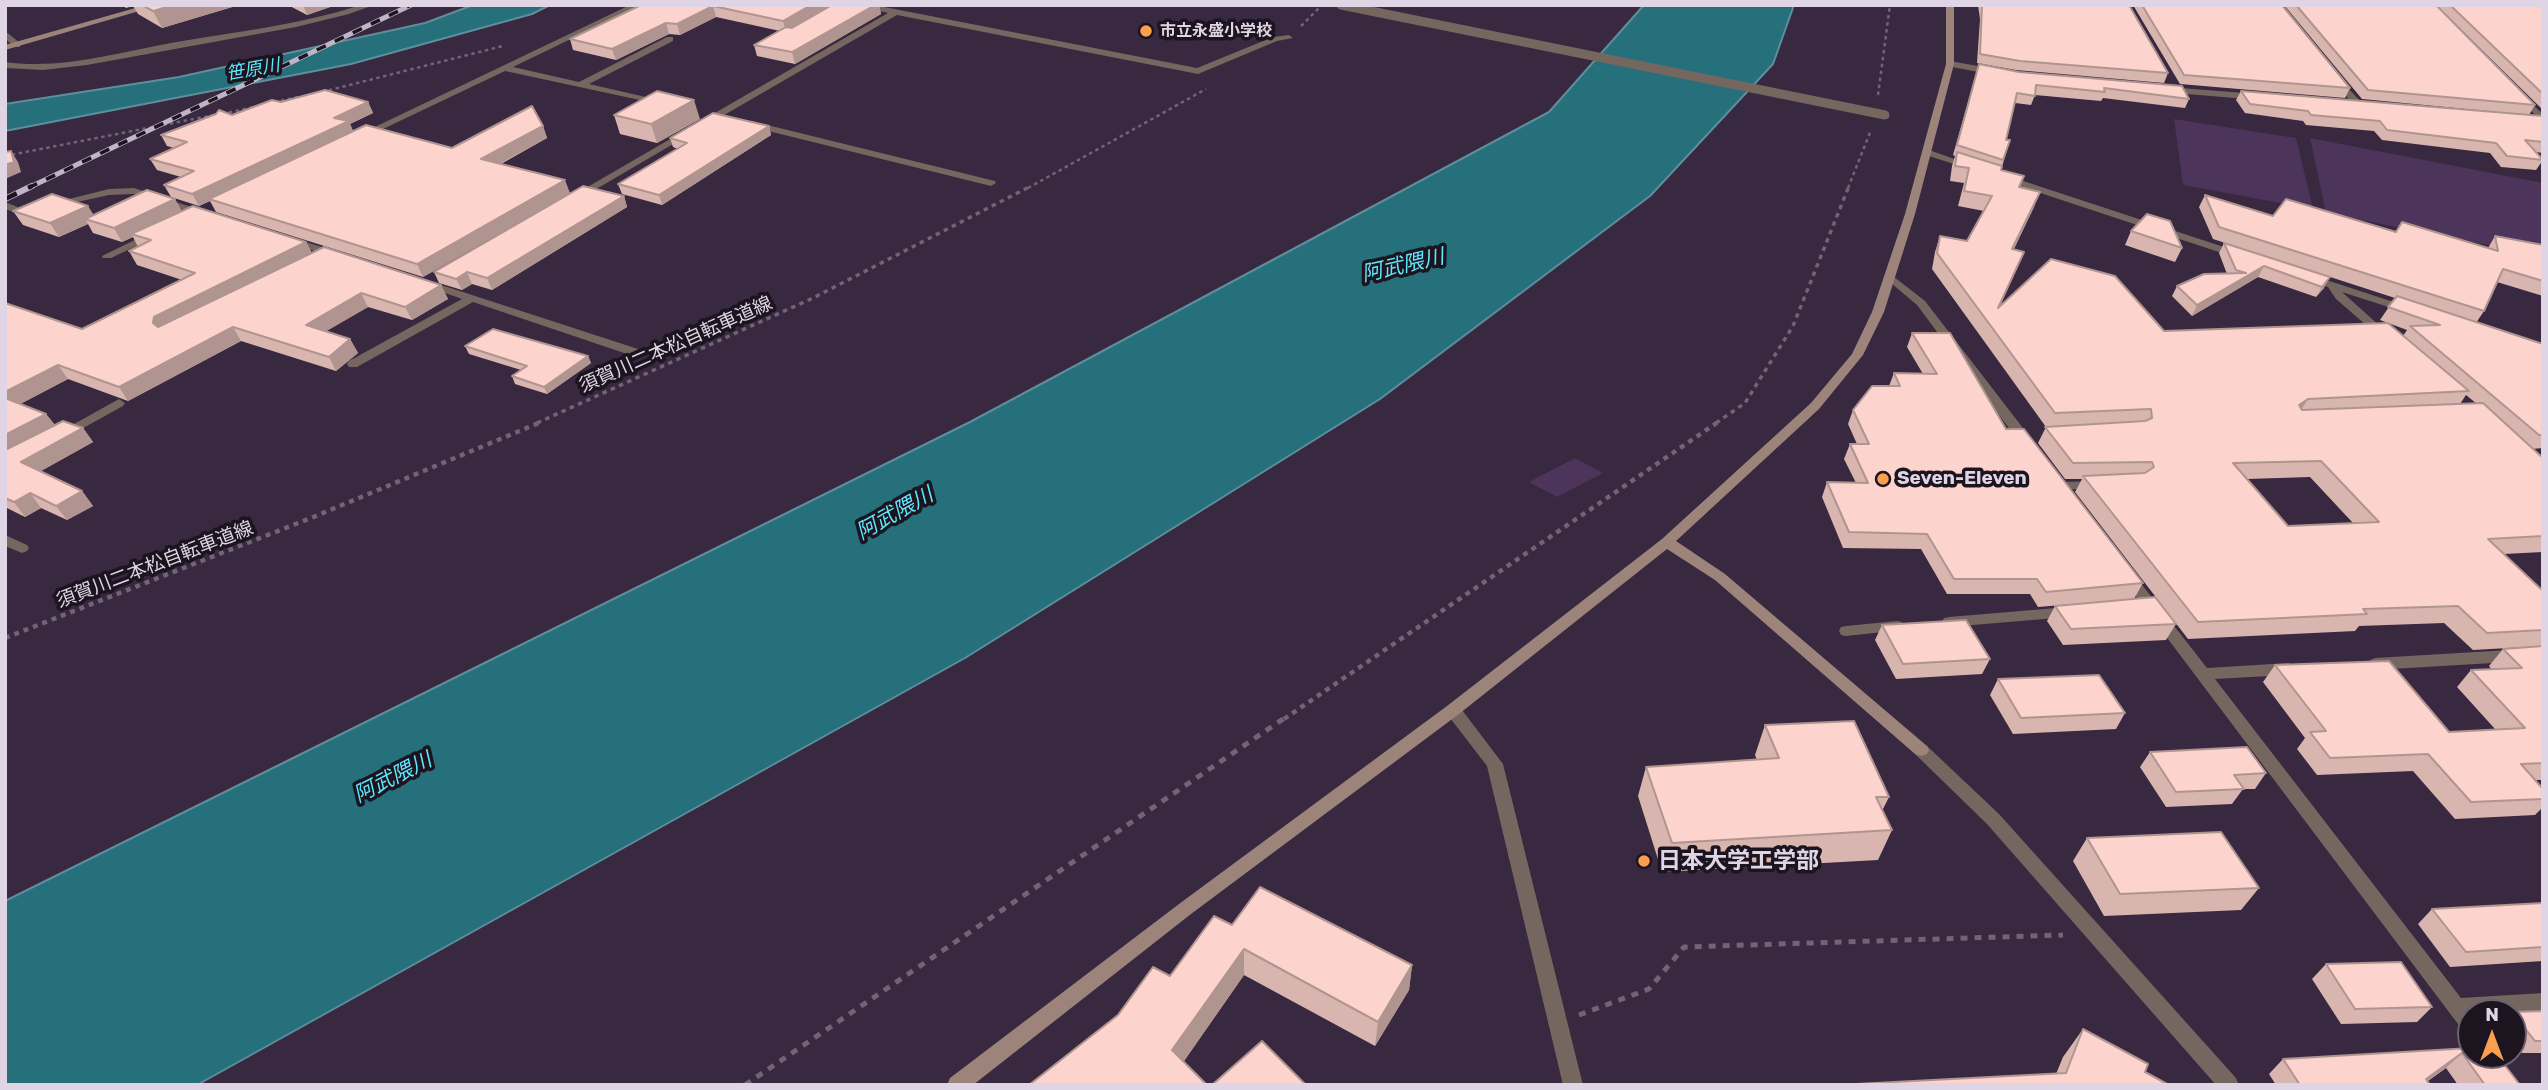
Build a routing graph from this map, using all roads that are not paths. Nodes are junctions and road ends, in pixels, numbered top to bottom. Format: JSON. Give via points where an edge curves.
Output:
{"nodes":[{"id":1,"x":156,"y":5,"type":"edge"},
{"id":2,"x":370,"y":5,"type":"edge"},
{"id":3,"x":637,"y":5,"type":"edge"},
{"id":4,"x":860,"y":5,"type":"edge"},
{"id":5,"x":1341,"y":5,"type":"edge"},
{"id":6,"x":1950,"y":5,"type":"edge"},
{"id":7,"x":894,"y":13,"type":"junction"},
{"id":8,"x":630,"y":16,"type":"edge"},
{"id":9,"x":5,"y":33,"type":"edge"},
{"id":10,"x":1289,"y":38,"type":"road end"},
{"id":11,"x":670,"y":39,"type":"edge"},
{"id":12,"x":558,"y":40,"type":"junction"},
{"id":13,"x":17,"y":45,"type":"junction"},
{"id":14,"x":5,"y":48,"type":"edge"},
{"id":15,"x":1950,"y":64,"type":"junction"},
{"id":16,"x":5,"y":65,"type":"edge"},
{"id":17,"x":504,"y":68,"type":"junction"},
{"id":18,"x":2003,"y":74,"type":"edge"},
{"id":19,"x":2334,"y":75,"type":"edge"},
{"id":20,"x":2170,"y":80,"type":"edge"},
{"id":21,"x":581,"y":85,"type":"junction"},
{"id":22,"x":2150,"y":88,"type":"edge"},
{"id":23,"x":2176,"y":90,"type":"junction"},
{"id":24,"x":2514,"y":90,"type":"edge"},
{"id":25,"x":2267,"y":97,"type":"edge"},
{"id":26,"x":2332,"y":102,"type":"edge"},
{"id":27,"x":2358,"y":104,"type":"junction"},
{"id":28,"x":2371,"y":106,"type":"edge"},
{"id":29,"x":676,"y":107,"type":"edge"},
{"id":30,"x":703,"y":113,"type":"dead end"},
{"id":31,"x":717,"y":116,"type":"junction"},
{"id":32,"x":1880,"y":117,"type":"road end"},
{"id":33,"x":730,"y":119,"type":"edge"},
{"id":34,"x":2530,"y":120,"type":"edge"},
{"id":35,"x":2543,"y":120,"type":"edge"},
{"id":36,"x":743,"y":122,"type":"edge"},
{"id":37,"x":352,"y":140,"type":"edge"},
{"id":38,"x":1926,"y":152,"type":"junction"},
{"id":39,"x":1979,"y":169,"type":"edge"},
{"id":40,"x":1992,"y":174,"type":"edge"},
{"id":41,"x":991,"y":183,"type":"dead end"},
{"id":42,"x":571,"y":199,"type":"edge"},
{"id":43,"x":5,"y":205,"type":"edge"},
{"id":44,"x":213,"y":211,"type":"edge"},
{"id":45,"x":200,"y":212,"type":"junction"},
{"id":46,"x":188,"y":217,"type":"edge"},
{"id":47,"x":165,"y":228,"type":"edge"},
{"id":48,"x":279,"y":236,"type":"edge"},
{"id":49,"x":331,"y":253,"type":"junction"},
{"id":50,"x":107,"y":256,"type":"dead end"},
{"id":51,"x":320,"y":259,"type":"edge"},
{"id":52,"x":2253,"y":260,"type":"edge"},
{"id":53,"x":355,"y":261,"type":"edge"},
{"id":54,"x":2293,"y":272,"type":"edge"},
{"id":55,"x":438,"y":276,"type":"edge"},
{"id":56,"x":1889,"y":276,"type":"junction"},
{"id":57,"x":414,"y":279,"type":"edge"},
{"id":58,"x":426,"y":283,"type":"junction"},
{"id":59,"x":2332,"y":285,"type":"junction"},
{"id":60,"x":472,"y":298,"type":"junction"},
{"id":61,"x":2424,"y":315,"type":"edge"},
{"id":62,"x":2391,"y":342,"type":"edge"},
{"id":63,"x":634,"y":352,"type":"dead end"},
{"id":64,"x":353,"y":364,"type":"dead end"},
{"id":65,"x":118,"y":403,"type":"edge"},
{"id":66,"x":51,"y":440,"type":"edge"},
{"id":67,"x":2038,"y":457,"type":"edge"},
{"id":68,"x":2111,"y":484,"type":"edge"},
{"id":69,"x":2076,"y":506,"type":"edge"},
{"id":70,"x":5,"y":540,"type":"edge"},
{"id":71,"x":1667,"y":542,"type":"junction"},
{"id":72,"x":22,"y":548,"type":"dead end"},
{"id":73,"x":2121,"y":566,"type":"edge"},
{"id":74,"x":2081,"y":611,"type":"edge"},
{"id":75,"x":1846,"y":631,"type":"dead end"},
{"id":76,"x":2543,"y":654,"type":"edge"},
{"id":77,"x":2352,"y":666,"type":"edge"},
{"id":78,"x":2311,"y":668,"type":"edge"},
{"id":79,"x":2202,"y":674,"type":"junction"},
{"id":80,"x":1454,"y":710,"type":"junction"},
{"id":81,"x":2543,"y":1002,"type":"edge"},
{"id":82,"x":2456,"y":1007,"type":"joint"},
{"id":83,"x":957,"y":1085,"type":"edge"},
{"id":84,"x":1573,"y":1085,"type":"edge"},
{"id":85,"x":2228,"y":1085,"type":"edge"}],
"edges":[{"from":1,"to":13,"type":"street"},
{"from":2,"to":16,"type":"street","via":[[302,23],[111,57],[49,66]]},
{"from":3,"to":12,"type":"street"},
{"from":4,"to":7,"type":"street"},
{"from":5,"to":32,"type":"street","bridge":true},
{"from":6,"to":15,"type":"street"},
{"from":7,"to":10,"type":"street","via":[[1198,71]]},
{"from":7,"to":31,"type":"street"},
{"from":8,"to":12,"type":"street"},
{"from":9,"to":13,"type":"street"},
{"from":11,"to":21,"type":"street"},
{"from":12,"to":17,"type":"street"},
{"from":13,"to":14,"type":"street"},
{"from":15,"to":18,"type":"street"},
{"from":15,"to":38,"type":"street"},
{"from":17,"to":21,"type":"street"},
{"from":17,"to":37,"type":"street"},
{"from":19,"to":27,"type":"street"},
{"from":20,"to":23,"type":"street"},
{"from":21,"to":29,"type":"street"},
{"from":22,"to":23,"type":"street"},
{"from":23,"to":25,"type":"street"},
{"from":24,"to":35,"type":"street"},
{"from":26,"to":27,"type":"street"},
{"from":27,"to":28,"type":"street"},
{"from":30,"to":31,"type":"street"},
{"from":31,"to":33,"type":"street"},
{"from":31,"to":42,"type":"street"},
{"from":34,"to":35,"type":"street"},
{"from":36,"to":41,"type":"street"},
{"from":38,"to":39,"type":"street"},
{"from":38,"to":56,"type":"street"},
{"from":40,"to":52,"type":"street"},
{"from":43,"to":45,"type":"street","via":[[19,211],[134,191]]},
{"from":44,"to":45,"type":"street"},
{"from":45,"to":46,"type":"street"},
{"from":47,"to":50,"type":"street"},
{"from":48,"to":49,"type":"street"},
{"from":49,"to":51,"type":"street"},
{"from":49,"to":53,"type":"street"},
{"from":54,"to":59,"type":"street"},
{"from":55,"to":58,"type":"street"},
{"from":56,"to":67,"type":"street","via":[[1921,303],[2029,437]]},
{"from":56,"to":71,"type":"street","via":[[1857,355],[1815,406]]},
{"from":57,"to":58,"type":"street"},
{"from":58,"to":60,"type":"street"},
{"from":59,"to":61,"type":"street"},
{"from":59,"to":62,"type":"street"},
{"from":60,"to":63,"type":"street"},
{"from":60,"to":64,"type":"street"},
{"from":65,"to":66,"type":"street"},
{"from":68,"to":69,"type":"street","via":[[2056,481]]},
{"from":70,"to":72,"type":"street"},
{"from":71,"to":80,"type":"street"},
{"from":71,"to":85,"type":"street","via":[[1720,577],[1921,750],[1993,819]]},
{"from":73,"to":79,"type":"street","via":[[2143,606]]},
{"from":74,"to":75,"type":"street"},
{"from":76,"to":77,"type":"street"},
{"from":78,"to":79,"type":"street"},
{"from":79,"to":82,"type":"street"},
{"from":80,"to":83,"type":"street"},
{"from":80,"to":84,"type":"street","via":[[1495,764]]},
{"from":81,"to":82,"type":"street"}]}
